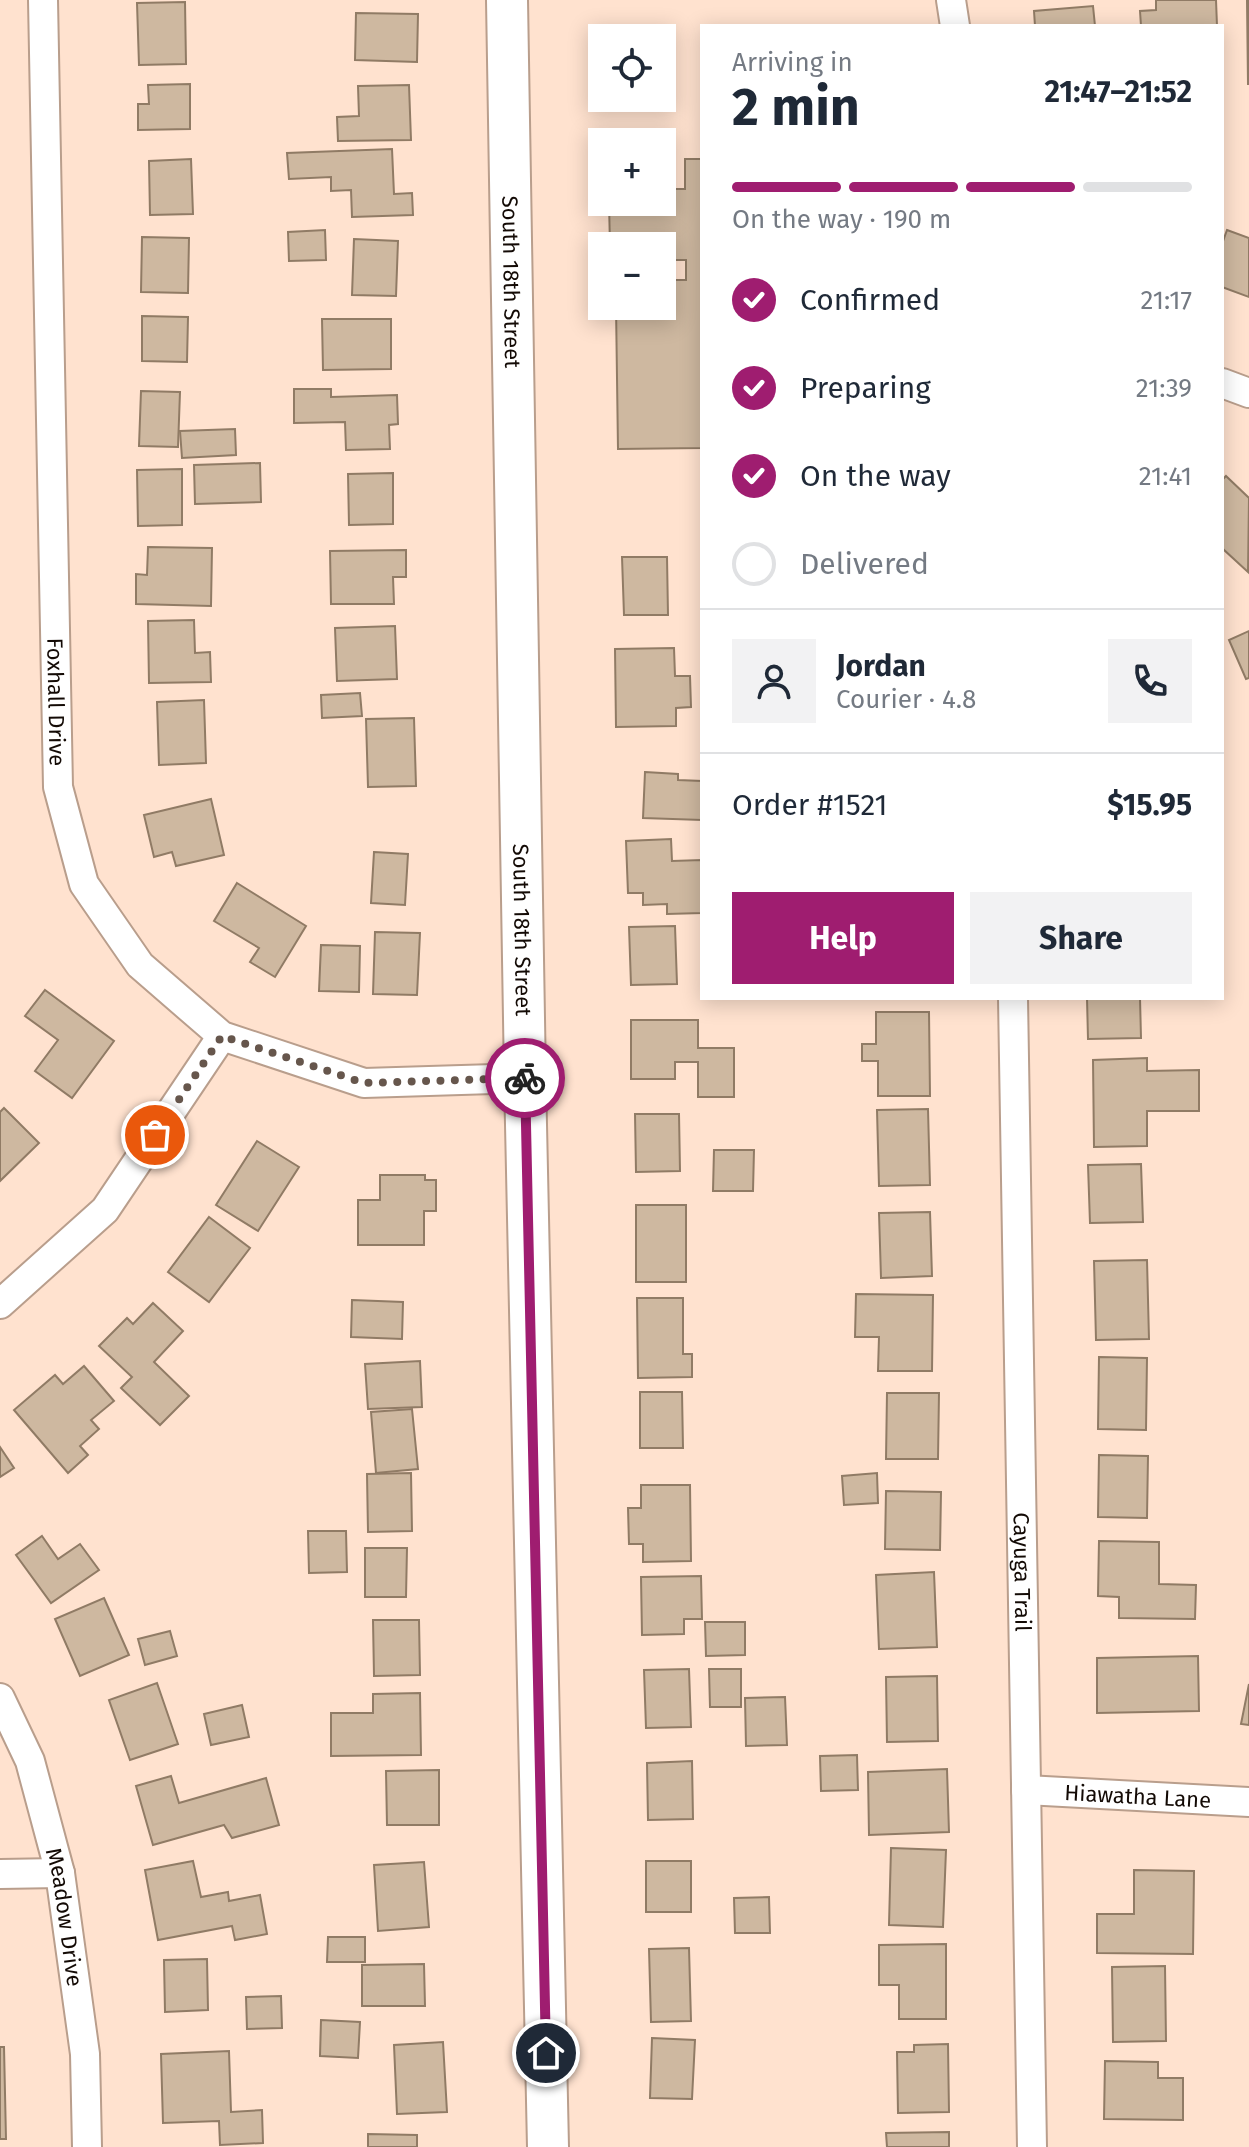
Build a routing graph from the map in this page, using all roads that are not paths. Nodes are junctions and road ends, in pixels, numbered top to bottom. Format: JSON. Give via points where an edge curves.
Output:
{"nodes":[{"id":1,"x":43,"y":0,"type":"edge"},
{"id":2,"x":507,"y":0,"type":"edge"},
{"id":3,"x":951,"y":0,"type":"edge"},
{"id":4,"x":955,"y":24,"type":"edge"},
{"id":5,"x":1224,"y":384,"type":"edge"},
{"id":6,"x":1249,"y":393,"type":"edge"},
{"id":7,"x":1013,"y":1000,"type":"edge"},
{"id":8,"x":222,"y":1036,"type":"junction"},
{"id":9,"x":525,"y":1078,"type":"junction"},
{"id":10,"x":0,"y":1304,"type":"edge"},
{"id":11,"x":0,"y":1698,"type":"edge"},
{"id":12,"x":1026,"y":1790,"type":"junction"},
{"id":13,"x":1249,"y":1802,"type":"edge"},
{"id":14,"x":60,"y":1873,"type":"junction"},
{"id":15,"x":0,"y":1874,"type":"edge"},
{"id":16,"x":87,"y":2147,"type":"edge"},
{"id":17,"x":548,"y":2147,"type":"edge"},
{"id":18,"x":1032,"y":2147,"type":"edge"}],
"edges":[{"from":1,"to":8,"type":"street","name":"Foxhall Drive","via":[[58,787],[84,884],[140,965]]},
{"from":2,"to":9,"type":"main road","name":"South 18th Street"},
{"from":3,"to":4,"type":"street"},
{"from":5,"to":6,"type":"street"},
{"from":7,"to":12,"type":"street","name":"Cayuga Trail"},
{"from":8,"to":9,"type":"street","name":"Foxhall Drive","via":[[364,1083]]},
{"from":8,"to":10,"type":"street","via":[[105,1210]]},
{"from":9,"to":17,"type":"main road","name":"South 18th Street"},
{"from":11,"to":14,"type":"street","name":"Meadow Drive","via":[[30,1761]]},
{"from":12,"to":13,"type":"street","name":"Hiawatha Lane"},
{"from":12,"to":18,"type":"street","name":"Cayuga Trail"},
{"from":14,"to":15,"type":"street"},
{"from":14,"to":16,"type":"street","name":"Meadow Drive","via":[[85,2054]]}]}
